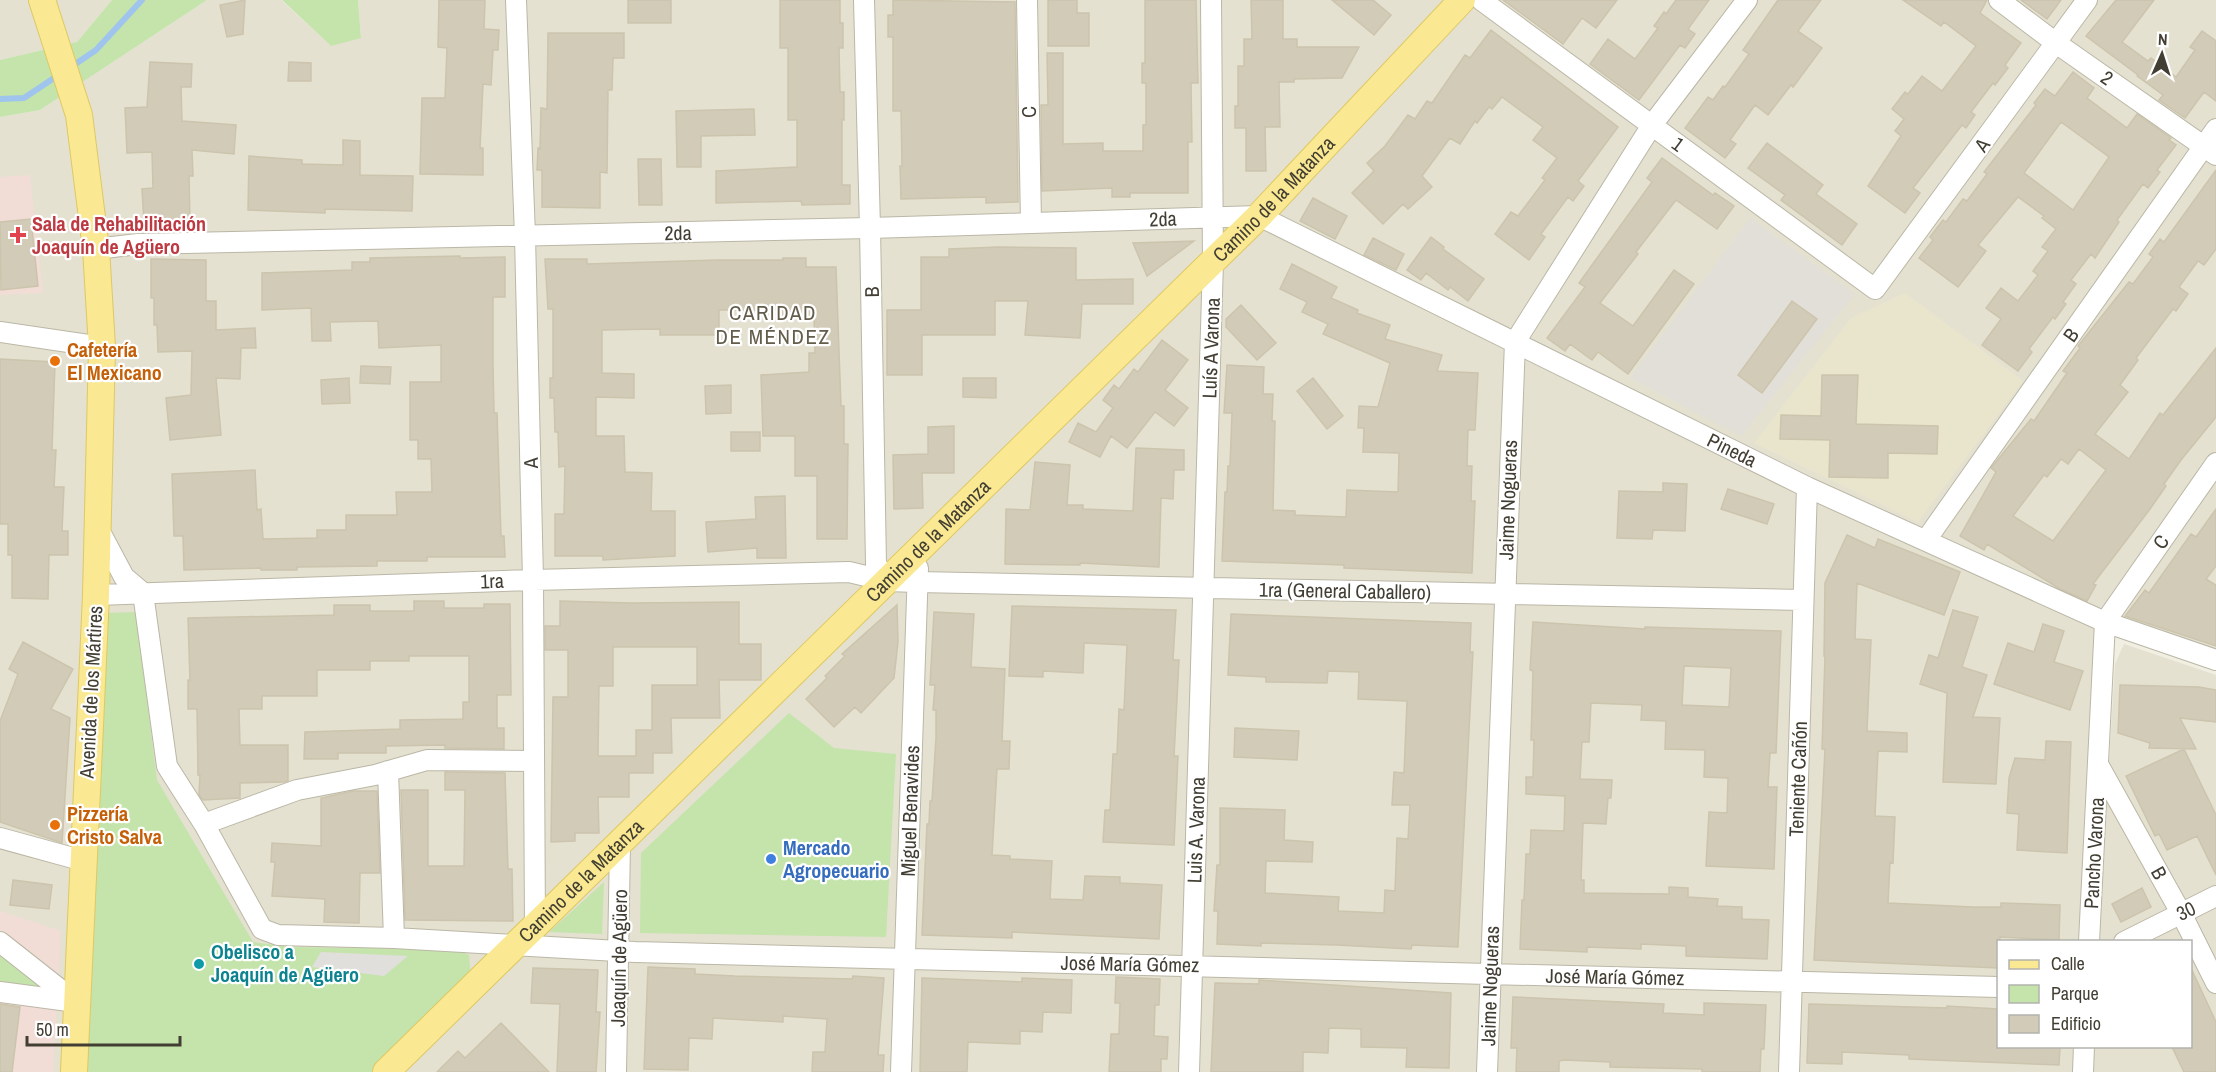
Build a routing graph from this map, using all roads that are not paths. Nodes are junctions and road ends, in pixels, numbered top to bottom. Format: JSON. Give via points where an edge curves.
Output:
{"nodes":[{"id":1,"x":40,"y":0,"type":"edge"},
{"id":2,"x":516,"y":0,"type":"edge"},
{"id":3,"x":864,"y":0,"type":"edge"},
{"id":4,"x":1026,"y":0,"type":"edge"},
{"id":5,"x":1211,"y":0,"type":"edge"},
{"id":6,"x":1462,"y":0,"type":"edge"},
{"id":7,"x":1481,"y":0,"type":"edge"},
{"id":8,"x":1747,"y":0,"type":"edge"},
{"id":9,"x":1999,"y":0,"type":"edge"},
{"id":10,"x":2087,"y":0,"type":"edge"},
{"id":11,"x":2056,"y":43,"type":"junction"},
{"id":12,"x":1652,"y":125,"type":"junction"},
{"id":13,"x":2216,"y":129,"type":"edge"},
{"id":14,"x":2210,"y":150,"type":"edge"},
{"id":15,"x":1259,"y":216,"type":"junction"},
{"id":16,"x":1214,"y":217,"type":"junction"},
{"id":17,"x":1031,"y":223,"type":"junction"},
{"id":18,"x":870,"y":228,"type":"junction"},
{"id":19,"x":525,"y":236,"type":"junction"},
{"id":20,"x":96,"y":249,"type":"junction"},
{"id":21,"x":1213,"y":261,"type":"junction"},
{"id":22,"x":1875,"y":289,"type":"joint"},
{"id":23,"x":0,"y":332,"type":"edge"},
{"id":24,"x":1515,"y":342,"type":"junction"},
{"id":25,"x":102,"y":347,"type":"junction"},
{"id":26,"x":2216,"y":463,"type":"edge"},
{"id":27,"x":1807,"y":487,"type":"junction"},
{"id":28,"x":98,"y":528,"type":"junction"},
{"id":29,"x":1926,"y":540,"type":"junction"},
{"id":30,"x":918,"y":551,"type":"junction"},
{"id":31,"x":533,"y":580,"type":"junction"},
{"id":32,"x":887,"y":581,"type":"junction"},
{"id":33,"x":917,"y":582,"type":"junction"},
{"id":34,"x":1203,"y":588,"type":"junction"},
{"id":35,"x":143,"y":593,"type":"junction"},
{"id":36,"x":1504,"y":594,"type":"junction"},
{"id":37,"x":96,"y":595,"type":"junction"},
{"id":38,"x":1803,"y":600,"type":"junction"},
{"id":39,"x":2105,"y":622,"type":"junction"},
{"id":40,"x":2216,"y":660,"type":"edge"},
{"id":41,"x":533,"y":761,"type":"junction"},
{"id":42,"x":2099,"y":765,"type":"junction"},
{"id":43,"x":388,"y":771,"type":"junction"},
{"id":44,"x":204,"y":824,"type":"junction"},
{"id":45,"x":0,"y":838,"type":"edge"},
{"id":46,"x":620,"y":844,"type":"junction"},
{"id":47,"x":84,"y":861,"type":"junction"},
{"id":48,"x":2216,"y":896,"type":"edge"},
{"id":49,"x":2181,"y":913,"type":"junction"},
{"id":50,"x":535,"y":927,"type":"junction"},
{"id":51,"x":394,"y":938,"type":"junction"},
{"id":52,"x":2089,"y":940,"type":"edge"},
{"id":53,"x":2128,"y":940,"type":"edge"},
{"id":54,"x":0,"y":942,"type":"edge"},
{"id":55,"x":516,"y":946,"type":"junction"},
{"id":56,"x":619,"y":951,"type":"junction"},
{"id":57,"x":905,"y":959,"type":"junction"},
{"id":58,"x":1192,"y":966,"type":"junction"},
{"id":59,"x":1490,"y":974,"type":"junction"},
{"id":60,"x":1791,"y":981,"type":"junction"},
{"id":61,"x":2216,"y":983,"type":"edge"},
{"id":62,"x":1997,"y":987,"type":"edge"},
{"id":63,"x":0,"y":992,"type":"edge"},
{"id":64,"x":76,"y":1002,"type":"junction"},
{"id":65,"x":2084,"y":1048,"type":"edge"},
{"id":66,"x":74,"y":1072,"type":"edge"},
{"id":67,"x":386,"y":1072,"type":"edge"},
{"id":68,"x":616,"y":1072,"type":"edge"},
{"id":69,"x":902,"y":1072,"type":"edge"},
{"id":70,"x":1188,"y":1072,"type":"edge"},
{"id":71,"x":1487,"y":1072,"type":"edge"},
{"id":72,"x":1789,"y":1072,"type":"edge"},
{"id":73,"x":2083,"y":1072,"type":"edge"}],
"edges":[{"from":1,"to":20,"type":"main road","name":"Avenida de los Mártires","via":[[79,115]]},
{"from":2,"to":19,"type":"street","name":"A"},
{"from":3,"to":18,"type":"street","name":"B"},
{"from":4,"to":17,"type":"street","name":"C"},
{"from":5,"to":16,"type":"street","name":"Luís A Varona"},
{"from":6,"to":15,"type":"main road","name":"Camino de la Matanza"},
{"from":7,"to":12,"type":"street","name":"1"},
{"from":8,"to":12,"type":"street","name":"Jaime Nogueras"},
{"from":9,"to":11,"type":"street","name":"2"},
{"from":10,"to":11,"type":"street","name":"A"},
{"from":11,"to":14,"type":"street","name":"2"},
{"from":11,"to":22,"type":"street","name":"A"},
{"from":12,"to":22,"type":"street","name":"1"},
{"from":12,"to":24,"type":"street","name":"Jaime Nogueras"},
{"from":13,"to":14,"type":"street","name":"B"},
{"from":14,"to":29,"type":"street","name":"B"},
{"from":15,"to":16,"type":"street","name":"2da"},
{"from":15,"to":21,"type":"main road","name":"Camino de la Matanza"},
{"from":15,"to":24,"type":"street","name":"Pineda"},
{"from":16,"to":17,"type":"street","name":"2da"},
{"from":16,"to":21,"type":"street","name":"Luís A Varona"},
{"from":17,"to":18,"type":"street","name":"2da"},
{"from":18,"to":19,"type":"street","name":"2da"},
{"from":18,"to":32,"type":"street","name":"B","via":[[876,564]]},
{"from":19,"to":20,"type":"street","name":"2da","via":[[138,244]]},
{"from":19,"to":31,"type":"street","name":"A"},
{"from":20,"to":25,"type":"main road","name":"Avenida de los Mártires"},
{"from":21,"to":30,"type":"main road","name":"Camino de la Matanza"},
{"from":21,"to":34,"type":"street","name":"Luís A Varona"},
{"from":23,"to":25,"type":"street"},
{"from":24,"to":27,"type":"street","name":"Pineda"},
{"from":24,"to":36,"type":"street","name":"Jaime Nogueras"},
{"from":25,"to":28,"type":"main road","name":"Avenida de los Mártires"},
{"from":26,"to":39,"type":"street","name":"C"},
{"from":27,"to":29,"type":"street","name":"Pineda"},
{"from":27,"to":38,"type":"street","name":"Teniente Cañón"},
{"from":28,"to":35,"type":"street","name":"Avenida de los Mártires","via":[[124,577]]},
{"from":28,"to":37,"type":"main road","name":"Avenida de los Mártires"},
{"from":29,"to":39,"type":"street","name":"Pineda"},
{"from":30,"to":32,"type":"main road","name":"Camino de la Matanza"},
{"from":30,"to":33,"type":"street","name":"Miguel Benavides"},
{"from":31,"to":32,"type":"street","name":"1ra","via":[[849,572]]},
{"from":31,"to":35,"type":"street","name":"1ra"},
{"from":31,"to":41,"type":"street","name":"A"},
{"from":32,"to":33,"type":"street","name":"1ra (General Caballero)"},
{"from":32,"to":46,"type":"main road","name":"Camino de la Matanza"},
{"from":33,"to":34,"type":"street","name":"1ra (General Caballero)"},
{"from":33,"to":57,"type":"street","name":"Miguel Benavides"},
{"from":34,"to":36,"type":"street","name":"1ra (General Caballero)"},
{"from":34,"to":58,"type":"street","name":"Luis A. Varona"},
{"from":35,"to":37,"type":"street","name":"1ra"},
{"from":35,"to":44,"type":"street","via":[[167,766]]},
{"from":36,"to":38,"type":"street","name":"1ra (General Caballero)"},
{"from":36,"to":59,"type":"street","name":"Jaime Nogueras"},
{"from":37,"to":47,"type":"main road","name":"Avenida de los Mártires"},
{"from":38,"to":60,"type":"street","name":"Teniente Cañón"},
{"from":39,"to":40,"type":"street","name":"Pineda"},
{"from":39,"to":42,"type":"street","name":"Pancho Varona"},
{"from":41,"to":43,"type":"street","via":[[427,759]]},
{"from":41,"to":50,"type":"street","name":"A"},
{"from":42,"to":49,"type":"street","name":"B"},
{"from":42,"to":52,"type":"street","name":"Pancho Varona"},
{"from":43,"to":44,"type":"street","via":[[297,790]]},
{"from":43,"to":51,"type":"street"},
{"from":44,"to":51,"type":"street","name":"José María Gómez","via":[[262,929],[278,935]]},
{"from":45,"to":47,"type":"street"},
{"from":46,"to":50,"type":"main road","name":"Camino de la Matanza"},
{"from":46,"to":56,"type":"street","name":"Joaquín de Agüero"},
{"from":47,"to":64,"type":"main road","name":"Avenida de los Mártires"},
{"from":48,"to":49,"type":"street","name":"30"},
{"from":49,"to":53,"type":"street","name":"30"},
{"from":49,"to":61,"type":"street","name":"B"},
{"from":50,"to":55,"type":"main road","name":"Camino de la Matanza"},
{"from":51,"to":55,"type":"street","name":"José María Gómez"},
{"from":54,"to":64,"type":"street"},
{"from":55,"to":56,"type":"street","name":"José María Gómez"},
{"from":55,"to":67,"type":"main road","name":"Camino de la Matanza"},
{"from":56,"to":57,"type":"street","name":"José María Gómez"},
{"from":56,"to":68,"type":"street","name":"Joaquín de Agüero"},
{"from":57,"to":58,"type":"street","name":"José María Gómez"},
{"from":57,"to":69,"type":"street","name":"Miguel Benavides"},
{"from":58,"to":59,"type":"street","name":"José María Gómez"},
{"from":58,"to":70,"type":"street","name":"Luis A. Varona"},
{"from":59,"to":60,"type":"street","name":"José María Gómez"},
{"from":59,"to":71,"type":"street","name":"Jaime Nogueras"},
{"from":60,"to":62,"type":"street","name":"José María Gómez"},
{"from":60,"to":72,"type":"street","name":"Teniente Cañón"},
{"from":63,"to":64,"type":"street"},
{"from":64,"to":66,"type":"main road","name":"Avenida de los Mártires"},
{"from":65,"to":73,"type":"street"}]}
